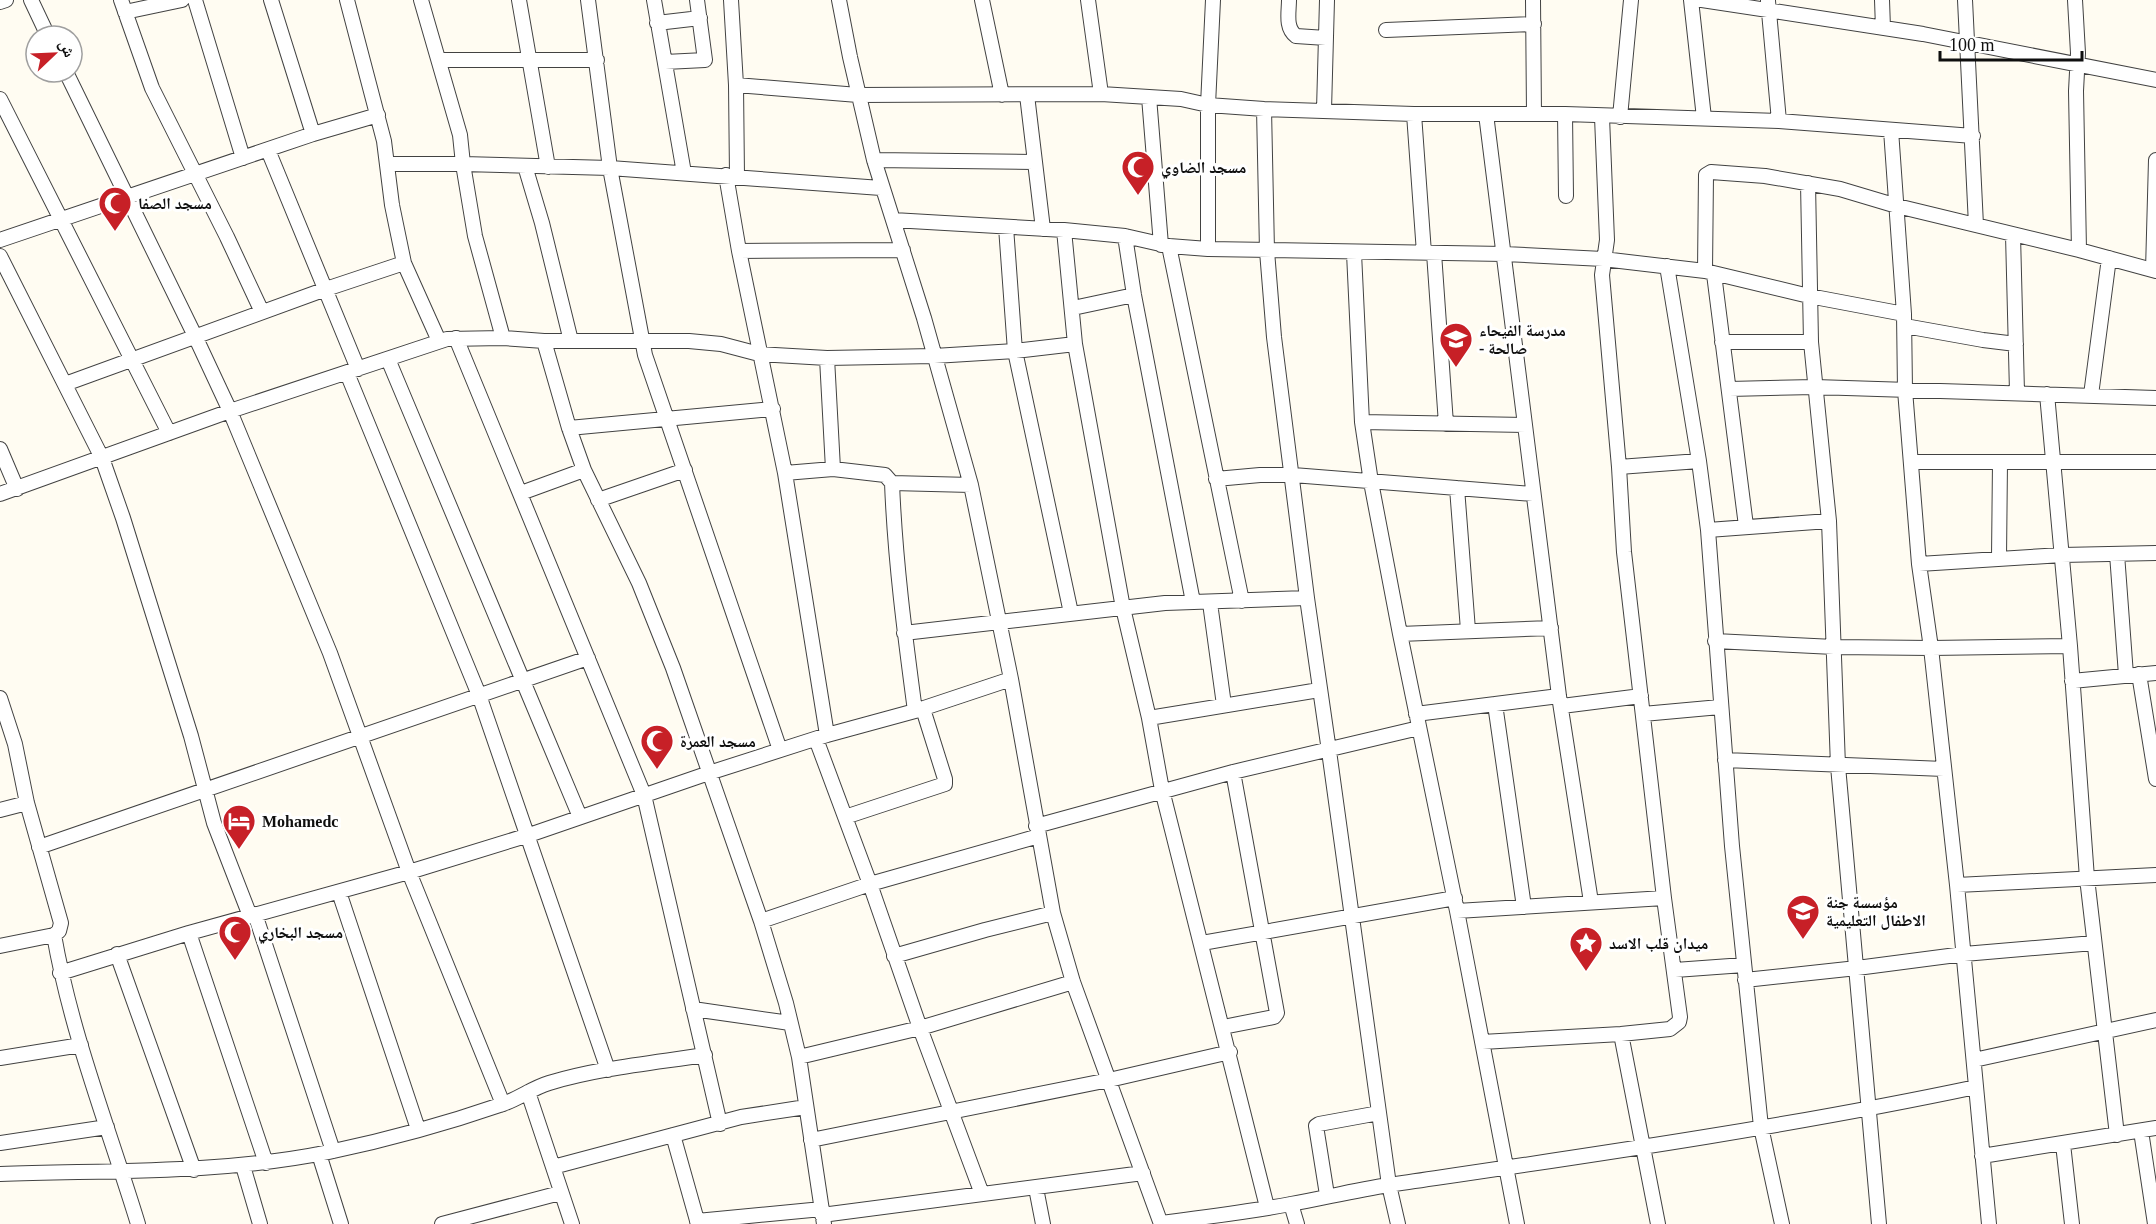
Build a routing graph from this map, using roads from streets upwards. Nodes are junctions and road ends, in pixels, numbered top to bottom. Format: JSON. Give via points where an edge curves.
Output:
{"nodes":[{"id":1,"x":6,"y":0,"type":"edge"},
{"id":2,"x":31,"y":0,"type":"edge"},
{"id":3,"x":182,"y":0,"type":"edge"},
{"id":4,"x":195,"y":0,"type":"edge"},
{"id":5,"x":271,"y":0,"type":"edge"},
{"id":6,"x":347,"y":0,"type":"edge"},
{"id":7,"x":421,"y":0,"type":"edge"},
{"id":8,"x":519,"y":0,"type":"edge"},
{"id":9,"x":588,"y":0,"type":"edge"},
{"id":10,"x":654,"y":0,"type":"edge"},
{"id":11,"x":697,"y":0,"type":"edge"},
{"id":12,"x":731,"y":0,"type":"edge"},
{"id":13,"x":839,"y":0,"type":"edge"},
{"id":14,"x":982,"y":0,"type":"edge"},
{"id":15,"x":1088,"y":0,"type":"edge"},
{"id":16,"x":1213,"y":0,"type":"edge"},
{"id":17,"x":1289,"y":0,"type":"edge"},
{"id":18,"x":1327,"y":0,"type":"edge"},
{"id":19,"x":1533,"y":0,"type":"edge"},
{"id":20,"x":1631,"y":0,"type":"edge"},
{"id":21,"x":1691,"y":0,"type":"edge"},
{"id":22,"x":1702,"y":0,"type":"edge"},
{"id":23,"x":1882,"y":0,"type":"edge"},
{"id":24,"x":1965,"y":0,"type":"edge"},
{"id":25,"x":2075,"y":0,"type":"edge"},
{"id":26,"x":0,"y":2,"type":"edge"},
{"id":27,"x":1768,"y":5,"type":"edge"},
{"id":28,"x":123,"y":6,"type":"edge"},
{"id":29,"x":700,"y":18,"type":"junction"},
{"id":30,"x":657,"y":23,"type":"junction"},
{"id":31,"x":42,"y":24,"type":"edge"},
{"id":32,"x":1534,"y":24,"type":"junction"},
{"id":33,"x":1883,"y":28,"type":"junction"},
{"id":34,"x":1386,"y":30,"type":"dead end"},
{"id":35,"x":1326,"y":38,"type":"junction"},
{"id":36,"x":1969,"y":44,"type":"junction"},
{"id":37,"x":439,"y":60,"type":"junction"},
{"id":38,"x":597,"y":60,"type":"junction"},
{"id":39,"x":529,"y":61,"type":"junction"},
{"id":40,"x":665,"y":62,"type":"junction"},
{"id":41,"x":2078,"y":64,"type":"junction"},
{"id":42,"x":2156,"y":80,"type":"edge"},
{"id":43,"x":72,"y":84,"type":"edge"},
{"id":44,"x":736,"y":85,"type":"junction"},
{"id":45,"x":858,"y":94,"type":"junction"},
{"id":46,"x":1101,"y":94,"type":"junction"},
{"id":47,"x":1002,"y":95,"type":"junction"},
{"id":48,"x":1027,"y":95,"type":"junction"},
{"id":49,"x":1149,"y":97,"type":"junction"},
{"id":50,"x":0,"y":99,"type":"edge"},
{"id":51,"x":1208,"y":105,"type":"junction"},
{"id":52,"x":1264,"y":109,"type":"junction"},
{"id":53,"x":1324,"y":110,"type":"junction"},
{"id":54,"x":1414,"y":114,"type":"junction"},
{"id":55,"x":1486,"y":114,"type":"junction"},
{"id":56,"x":1534,"y":114,"type":"junction"},
{"id":57,"x":1564,"y":114,"type":"junction"},
{"id":58,"x":378,"y":115,"type":"junction"},
{"id":59,"x":1602,"y":117,"type":"junction"},
{"id":60,"x":1620,"y":117,"type":"junction"},
{"id":61,"x":1704,"y":118,"type":"junction"},
{"id":62,"x":1779,"y":121,"type":"junction"},
{"id":63,"x":1891,"y":130,"type":"junction"},
{"id":64,"x":313,"y":134,"type":"junction"},
{"id":65,"x":1973,"y":136,"type":"junction"},
{"id":66,"x":268,"y":150,"type":"junction"},
{"id":67,"x":243,"y":158,"type":"junction"},
{"id":68,"x":873,"y":160,"type":"junction"},
{"id":69,"x":2156,"y":160,"type":"edge"},
{"id":70,"x":1034,"y":162,"type":"junction"},
{"id":71,"x":387,"y":164,"type":"junction"},
{"id":72,"x":463,"y":164,"type":"junction"},
{"id":73,"x":525,"y":166,"type":"junction"},
{"id":74,"x":548,"y":167,"type":"junction"},
{"id":75,"x":610,"y":168,"type":"junction"},
{"id":76,"x":684,"y":173,"type":"junction"},
{"id":77,"x":196,"y":175,"type":"junction"},
{"id":78,"x":731,"y":176,"type":"junction"},
{"id":79,"x":1808,"y":183,"type":"junction"},
{"id":80,"x":881,"y":188,"type":"junction"},
{"id":81,"x":1566,"y":196,"type":"dead end"},
{"id":82,"x":128,"y":197,"type":"junction"},
{"id":83,"x":1897,"y":206,"type":"junction"},
{"id":84,"x":63,"y":219,"type":"junction"},
{"id":85,"x":893,"y":220,"type":"junction"},
{"id":86,"x":1976,"y":225,"type":"junction"},
{"id":87,"x":1006,"y":227,"type":"junction"},
{"id":88,"x":1043,"y":229,"type":"junction"},
{"id":89,"x":1064,"y":230,"type":"junction"},
{"id":90,"x":2013,"y":235,"type":"junction"},
{"id":91,"x":1125,"y":236,"type":"junction"},
{"id":92,"x":0,"y":240,"type":"edge"},
{"id":93,"x":1165,"y":245,"type":"junction"},
{"id":94,"x":1208,"y":249,"type":"junction"},
{"id":95,"x":903,"y":250,"type":"junction"},
{"id":96,"x":2079,"y":250,"type":"junction"},
{"id":97,"x":738,"y":251,"type":"junction"},
{"id":98,"x":1267,"y":251,"type":"junction"},
{"id":99,"x":1354,"y":253,"type":"junction"},
{"id":100,"x":1429,"y":253,"type":"junction"},
{"id":101,"x":1504,"y":254,"type":"junction"},
{"id":102,"x":0,"y":255,"type":"edge"},
{"id":103,"x":2109,"y":258,"type":"junction"},
{"id":104,"x":1603,"y":259,"type":"junction"},
{"id":105,"x":404,"y":263,"type":"junction"},
{"id":106,"x":1667,"y":266,"type":"junction"},
{"id":107,"x":2154,"y":270,"type":"edge"},
{"id":108,"x":1710,"y":272,"type":"junction"},
{"id":109,"x":326,"y":289,"type":"junction"},
{"id":110,"x":1134,"y":296,"type":"junction"},
{"id":111,"x":1809,"y":296,"type":"junction"},
{"id":112,"x":1073,"y":308,"type":"junction"},
{"id":113,"x":262,"y":312,"type":"junction"},
{"id":114,"x":1904,"y":320,"type":"junction"},
{"id":115,"x":195,"y":336,"type":"junction"},
{"id":116,"x":456,"y":338,"type":"junction"},
{"id":117,"x":503,"y":338,"type":"junction"},
{"id":118,"x":642,"y":339,"type":"junction"},
{"id":119,"x":544,"y":341,"type":"junction"},
{"id":120,"x":572,"y":341,"type":"junction"},
{"id":121,"x":439,"y":342,"type":"junction"},
{"id":122,"x":1722,"y":342,"type":"junction"},
{"id":123,"x":1811,"y":342,"type":"junction"},
{"id":124,"x":1075,"y":344,"type":"junction"},
{"id":125,"x":2016,"y":344,"type":"junction"},
{"id":126,"x":1015,"y":351,"type":"junction"},
{"id":127,"x":759,"y":354,"type":"junction"},
{"id":128,"x":934,"y":356,"type":"junction"},
{"id":129,"x":827,"y":358,"type":"junction"},
{"id":130,"x":133,"y":359,"type":"junction"},
{"id":131,"x":388,"y":359,"type":"junction"},
{"id":132,"x":353,"y":371,"type":"junction"},
{"id":133,"x":64,"y":384,"type":"junction"},
{"id":134,"x":1815,"y":387,"type":"junction"},
{"id":135,"x":1729,"y":389,"type":"junction"},
{"id":136,"x":1905,"y":390,"type":"junction"},
{"id":137,"x":2017,"y":392,"type":"junction"},
{"id":138,"x":2047,"y":394,"type":"junction"},
{"id":139,"x":2091,"y":395,"type":"junction"},
{"id":140,"x":2156,"y":398,"type":"edge"},
{"id":141,"x":773,"y":409,"type":"junction"},
{"id":142,"x":230,"y":411,"type":"junction"},
{"id":143,"x":667,"y":419,"type":"junction"},
{"id":144,"x":1362,"y":422,"type":"junction"},
{"id":145,"x":1446,"y":424,"type":"junction"},
{"id":146,"x":1525,"y":425,"type":"junction"},
{"id":147,"x":569,"y":428,"type":"junction"},
{"id":148,"x":169,"y":434,"type":"junction"},
{"id":149,"x":0,"y":449,"type":"edge"},
{"id":150,"x":102,"y":458,"type":"junction"},
{"id":151,"x":1699,"y":461,"type":"junction"},
{"id":152,"x":1912,"y":462,"type":"junction"},
{"id":153,"x":2000,"y":462,"type":"junction"},
{"id":154,"x":2053,"y":462,"type":"junction"},
{"id":155,"x":2156,"y":462,"type":"edge"},
{"id":156,"x":1619,"y":467,"type":"junction"},
{"id":157,"x":584,"y":470,"type":"junction"},
{"id":158,"x":685,"y":470,"type":"junction"},
{"id":159,"x":833,"y":470,"type":"junction"},
{"id":160,"x":784,"y":473,"type":"junction"},
{"id":161,"x":1293,"y":475,"type":"junction"},
{"id":162,"x":1216,"y":479,"type":"junction"},
{"id":163,"x":1371,"y":482,"type":"junction"},
{"id":164,"x":892,"y":483,"type":"junction"},
{"id":165,"x":971,"y":485,"type":"junction"},
{"id":166,"x":1457,"y":488,"type":"junction"},
{"id":167,"x":17,"y":489,"type":"junction"},
{"id":168,"x":521,"y":493,"type":"junction"},
{"id":169,"x":0,"y":494,"type":"edge"},
{"id":170,"x":1533,"y":494,"type":"junction"},
{"id":171,"x":598,"y":500,"type":"junction"},
{"id":172,"x":1829,"y":521,"type":"junction"},
{"id":173,"x":1746,"y":526,"type":"junction"},
{"id":174,"x":1708,"y":530,"type":"junction"},
{"id":175,"x":2156,"y":553,"type":"edge"},
{"id":176,"x":2117,"y":554,"type":"junction"},
{"id":177,"x":2062,"y":555,"type":"junction"},
{"id":178,"x":1999,"y":558,"type":"junction"},
{"id":179,"x":1919,"y":564,"type":"junction"},
{"id":180,"x":1306,"y":598,"type":"junction"},
{"id":181,"x":1242,"y":601,"type":"junction"},
{"id":182,"x":1193,"y":602,"type":"junction"},
{"id":183,"x":1210,"y":603,"type":"junction"},
{"id":184,"x":1123,"y":608,"type":"junction"},
{"id":185,"x":1071,"y":613,"type":"junction"},
{"id":186,"x":1000,"y":621,"type":"junction"},
{"id":187,"x":1551,"y":628,"type":"junction"},
{"id":188,"x":1468,"y":630,"type":"junction"},
{"id":189,"x":904,"y":633,"type":"junction"},
{"id":190,"x":1400,"y":634,"type":"junction"},
{"id":191,"x":1715,"y":641,"type":"junction"},
{"id":192,"x":2070,"y":646,"type":"junction"},
{"id":193,"x":1834,"y":647,"type":"junction"},
{"id":194,"x":1931,"y":648,"type":"junction"},
{"id":195,"x":588,"y":658,"type":"junction"},
{"id":196,"x":2156,"y":673,"type":"edge"},
{"id":197,"x":2133,"y":675,"type":"junction"},
{"id":198,"x":1011,"y":679,"type":"junction"},
{"id":199,"x":525,"y":680,"type":"junction"},
{"id":200,"x":2072,"y":681,"type":"junction"},
{"id":201,"x":1319,"y":690,"type":"junction"},
{"id":202,"x":479,"y":696,"type":"junction"},
{"id":203,"x":1641,"y":696,"type":"junction"},
{"id":204,"x":0,"y":698,"type":"edge"},
{"id":205,"x":1561,"y":701,"type":"junction"},
{"id":206,"x":1495,"y":704,"type":"junction"},
{"id":207,"x":1224,"y":705,"type":"junction"},
{"id":208,"x":1720,"y":707,"type":"junction"},
{"id":209,"x":919,"y":710,"type":"junction"},
{"id":210,"x":1643,"y":714,"type":"junction"},
{"id":211,"x":1149,"y":718,"type":"junction"},
{"id":212,"x":1418,"y":721,"type":"junction"},
{"id":213,"x":360,"y":735,"type":"junction"},
{"id":214,"x":822,"y":737,"type":"junction"},
{"id":215,"x":780,"y":750,"type":"junction"},
{"id":216,"x":1329,"y":751,"type":"junction"},
{"id":217,"x":1725,"y":760,"type":"junction"},
{"id":218,"x":1838,"y":766,"type":"junction"},
{"id":219,"x":1944,"y":770,"type":"junction"},
{"id":220,"x":1233,"y":772,"type":"junction"},
{"id":221,"x":709,"y":773,"type":"junction"},
{"id":222,"x":2156,"y":778,"type":"edge"},
{"id":223,"x":205,"y":789,"type":"junction"},
{"id":224,"x":1162,"y":790,"type":"junction"},
{"id":225,"x":644,"y":795,"type":"junction"},
{"id":226,"x":27,"y":803,"type":"junction"},
{"id":227,"x":0,"y":810,"type":"edge"},
{"id":228,"x":580,"y":817,"type":"junction"},
{"id":229,"x":845,"y":817,"type":"junction"},
{"id":230,"x":1038,"y":831,"type":"junction"},
{"id":231,"x":529,"y":835,"type":"junction"},
{"id":232,"x":39,"y":847,"type":"junction"},
{"id":233,"x":409,"y":872,"type":"junction"},
{"id":234,"x":2156,"y":875,"type":"edge"},
{"id":235,"x":2087,"y":878,"type":"junction"},
{"id":236,"x":870,"y":884,"type":"junction"},
{"id":237,"x":1957,"y":885,"type":"junction"},
{"id":238,"x":339,"y":892,"type":"junction"},
{"id":239,"x":1664,"y":898,"type":"junction"},
{"id":240,"x":1591,"y":902,"type":"junction"},
{"id":241,"x":1456,"y":904,"type":"junction"},
{"id":242,"x":1524,"y":907,"type":"junction"},
{"id":243,"x":1053,"y":913,"type":"junction"},
{"id":244,"x":252,"y":915,"type":"junction"},
{"id":245,"x":1351,"y":918,"type":"junction"},
{"id":246,"x":761,"y":921,"type":"junction"},
{"id":247,"x":189,"y":933,"type":"junction"},
{"id":248,"x":1262,"y":933,"type":"junction"},
{"id":249,"x":54,"y":935,"type":"junction"},
{"id":250,"x":1202,"y":943,"type":"junction"},
{"id":251,"x":2094,"y":943,"type":"junction"},
{"id":252,"x":0,"y":946,"type":"edge"},
{"id":253,"x":117,"y":954,"type":"junction"},
{"id":254,"x":1964,"y":954,"type":"junction"},
{"id":255,"x":894,"y":956,"type":"junction"},
{"id":256,"x":1744,"y":965,"type":"junction"},
{"id":257,"x":1857,"y":968,"type":"junction"},
{"id":258,"x":1675,"y":970,"type":"junction"},
{"id":259,"x":60,"y":973,"type":"junction"},
{"id":260,"x":1745,"y":980,"type":"junction"},
{"id":261,"x":1073,"y":982,"type":"junction"},
{"id":262,"x":693,"y":1009,"type":"junction"},
{"id":263,"x":2156,"y":1020,"type":"edge"},
{"id":264,"x":790,"y":1023,"type":"junction"},
{"id":265,"x":1223,"y":1027,"type":"junction"},
{"id":266,"x":920,"y":1028,"type":"junction"},
{"id":267,"x":2105,"y":1032,"type":"junction"},
{"id":268,"x":1621,"y":1034,"type":"junction"},
{"id":269,"x":1482,"y":1042,"type":"junction"},
{"id":270,"x":81,"y":1045,"type":"junction"},
{"id":271,"x":1230,"y":1052,"type":"junction"},
{"id":272,"x":705,"y":1055,"type":"junction"},
{"id":273,"x":799,"y":1057,"type":"junction"},
{"id":274,"x":0,"y":1058,"type":"edge"},
{"id":275,"x":1974,"y":1060,"type":"junction"},
{"id":276,"x":608,"y":1070,"type":"junction"},
{"id":277,"x":1109,"y":1080,"type":"junction"},
{"id":278,"x":1976,"y":1087,"type":"junction"},
{"id":279,"x":528,"y":1092,"type":"junction"},
{"id":280,"x":503,"y":1104,"type":"junction"},
{"id":281,"x":806,"y":1107,"type":"junction"},
{"id":282,"x":1868,"y":1110,"type":"junction"},
{"id":283,"x":952,"y":1111,"type":"junction"},
{"id":284,"x":1379,"y":1113,"type":"junction"},
{"id":285,"x":720,"y":1124,"type":"junction"},
{"id":286,"x":107,"y":1127,"type":"junction"},
{"id":287,"x":1761,"y":1127,"type":"junction"},
{"id":288,"x":2156,"y":1128,"type":"edge"},
{"id":289,"x":418,"y":1129,"type":"junction"},
{"id":290,"x":2141,"y":1131,"type":"junction"},
{"id":291,"x":674,"y":1135,"type":"junction"},
{"id":292,"x":2117,"y":1135,"type":"junction"},
{"id":293,"x":811,"y":1140,"type":"junction"},
{"id":294,"x":0,"y":1143,"type":"edge"},
{"id":295,"x":2063,"y":1144,"type":"junction"},
{"id":296,"x":1643,"y":1145,"type":"junction"},
{"id":297,"x":326,"y":1152,"type":"junction"},
{"id":298,"x":1982,"y":1156,"type":"junction"},
{"id":299,"x":266,"y":1163,"type":"junction"},
{"id":300,"x":243,"y":1166,"type":"junction"},
{"id":301,"x":553,"y":1167,"type":"junction"},
{"id":302,"x":1507,"y":1169,"type":"junction"},
{"id":303,"x":121,"y":1170,"type":"junction"},
{"id":304,"x":194,"y":1170,"type":"junction"},
{"id":305,"x":1143,"y":1173,"type":"junction"},
{"id":306,"x":0,"y":1174,"type":"edge"},
{"id":307,"x":1389,"y":1185,"type":"junction"},
{"id":308,"x":1036,"y":1188,"type":"junction"},
{"id":309,"x":560,"y":1193,"type":"junction"},
{"id":310,"x":982,"y":1194,"type":"junction"},
{"id":311,"x":1327,"y":1195,"type":"junction"},
{"id":312,"x":1291,"y":1204,"type":"junction"},
{"id":313,"x":1267,"y":1207,"type":"junction"},
{"id":314,"x":823,"y":1216,"type":"edge"},
{"id":315,"x":697,"y":1223,"type":"edge"},
{"id":316,"x":138,"y":1224,"type":"edge"},
{"id":317,"x":260,"y":1224,"type":"edge"},
{"id":318,"x":340,"y":1224,"type":"edge"},
{"id":319,"x":442,"y":1224,"type":"edge"},
{"id":320,"x":572,"y":1224,"type":"edge"},
{"id":321,"x":1043,"y":1224,"type":"edge"},
{"id":322,"x":1161,"y":1224,"type":"edge"},
{"id":323,"x":1297,"y":1224,"type":"edge"},
{"id":324,"x":1398,"y":1224,"type":"edge"},
{"id":325,"x":1517,"y":1224,"type":"edge"},
{"id":326,"x":1658,"y":1224,"type":"edge"},
{"id":327,"x":1782,"y":1224,"type":"edge"},
{"id":328,"x":1879,"y":1224,"type":"edge"},
{"id":329,"x":1989,"y":1224,"type":"edge"},
{"id":330,"x":2073,"y":1224,"type":"edge"},
{"id":331,"x":2155,"y":1224,"type":"edge"}],
"edges":[{"from":1,"to":26,"type":"street"},
{"from":2,"to":31,"type":"street"},
{"from":3,"to":28,"type":"street"},
{"from":4,"to":67,"type":"street"},
{"from":5,"to":64,"type":"street"},
{"from":6,"to":58,"type":"street"},
{"from":7,"to":37,"type":"street"},
{"from":8,"to":39,"type":"street"},
{"from":9,"to":38,"type":"street"},
{"from":10,"to":30,"type":"street"},
{"from":11,"to":29,"type":"street"},
{"from":12,"to":44,"type":"street"},
{"from":13,"to":45,"type":"street"},
{"from":14,"to":47,"type":"street"},
{"from":15,"to":46,"type":"street"},
{"from":16,"to":51,"type":"street"},
{"from":17,"to":35,"type":"street","via":[[1288,24],[1292,33]]},
{"from":18,"to":35,"type":"street"},
{"from":19,"to":32,"type":"street"},
{"from":20,"to":60,"type":"street"},
{"from":21,"to":61,"type":"street"},
{"from":22,"to":27,"type":"street"},
{"from":23,"to":33,"type":"street"},
{"from":24,"to":36,"type":"street"},
{"from":25,"to":41,"type":"street"},
{"from":27,"to":33,"type":"street"},
{"from":27,"to":62,"type":"street"},
{"from":28,"to":77,"type":"street","via":[[152,88]]},
{"from":29,"to":30,"type":"street"},
{"from":29,"to":40,"type":"street","via":[[705,60]]},
{"from":30,"to":40,"type":"street"},
{"from":32,"to":34,"type":"street"},
{"from":32,"to":56,"type":"street"},
{"from":33,"to":36,"type":"street"},
{"from":35,"to":53,"type":"street"},
{"from":36,"to":41,"type":"street"},
{"from":36,"to":65,"type":"street"},
{"from":37,"to":39,"type":"street"},
{"from":37,"to":72,"type":"street","via":[[460,135]]},
{"from":38,"to":39,"type":"street"},
{"from":38,"to":75,"type":"street"},
{"from":39,"to":74,"type":"street"},
{"from":40,"to":76,"type":"street"},
{"from":41,"to":42,"type":"street"},
{"from":41,"to":96,"type":"street"},
{"from":43,"to":82,"type":"street"},
{"from":44,"to":45,"type":"street"},
{"from":44,"to":78,"type":"street"},
{"from":45,"to":47,"type":"street"},
{"from":45,"to":68,"type":"street"},
{"from":46,"to":48,"type":"street"},
{"from":46,"to":49,"type":"street"},
{"from":47,"to":48,"type":"street"},
{"from":48,"to":70,"type":"street"},
{"from":49,"to":51,"type":"street"},
{"from":49,"to":93,"type":"street"},
{"from":50,"to":84,"type":"street"},
{"from":51,"to":52,"type":"street"},
{"from":51,"to":94,"type":"street"},
{"from":52,"to":53,"type":"street"},
{"from":52,"to":98,"type":"street"},
{"from":53,"to":54,"type":"street"},
{"from":54,"to":55,"type":"street"},
{"from":54,"to":100,"type":"street"},
{"from":55,"to":56,"type":"street"},
{"from":55,"to":101,"type":"street"},
{"from":56,"to":57,"type":"street"},
{"from":57,"to":59,"type":"street"},
{"from":57,"to":81,"type":"street"},
{"from":58,"to":64,"type":"street"},
{"from":58,"to":71,"type":"street"},
{"from":59,"to":60,"type":"street"},
{"from":59,"to":104,"type":"street","via":[[1606,240]]},
{"from":60,"to":61,"type":"street"},
{"from":61,"to":62,"type":"street"},
{"from":62,"to":63,"type":"street"},
{"from":63,"to":65,"type":"street"},
{"from":63,"to":83,"type":"street"},
{"from":64,"to":66,"type":"street"},
{"from":65,"to":86,"type":"street"},
{"from":66,"to":67,"type":"street"},
{"from":66,"to":109,"type":"street"},
{"from":67,"to":77,"type":"street"},
{"from":68,"to":70,"type":"street"},
{"from":68,"to":80,"type":"street"},
{"from":69,"to":107,"type":"street"},
{"from":70,"to":88,"type":"street"},
{"from":71,"to":72,"type":"street"},
{"from":71,"to":105,"type":"street"},
{"from":72,"to":73,"type":"street"},
{"from":72,"to":117,"type":"street","via":[[475,236]]},
{"from":73,"to":74,"type":"street"},
{"from":73,"to":120,"type":"street"},
{"from":74,"to":75,"type":"street"},
{"from":75,"to":76,"type":"street"},
{"from":75,"to":118,"type":"street"},
{"from":76,"to":78,"type":"street"},
{"from":77,"to":82,"type":"street"},
{"from":77,"to":113,"type":"street"},
{"from":78,"to":80,"type":"street"},
{"from":78,"to":97,"type":"street"},
{"from":79,"to":83,"type":"street"},
{"from":79,"to":108,"type":"street","via":[[1708,172]]},
{"from":79,"to":111,"type":"street"},
{"from":80,"to":85,"type":"street"},
{"from":82,"to":84,"type":"street"},
{"from":82,"to":115,"type":"street"},
{"from":83,"to":86,"type":"street"},
{"from":83,"to":114,"type":"street"},
{"from":84,"to":92,"type":"street"},
{"from":84,"to":130,"type":"street"},
{"from":85,"to":87,"type":"street"},
{"from":85,"to":95,"type":"street"},
{"from":86,"to":90,"type":"street"},
{"from":87,"to":88,"type":"street"},
{"from":87,"to":126,"type":"street"},
{"from":88,"to":89,"type":"street"},
{"from":89,"to":91,"type":"street"},
{"from":89,"to":112,"type":"street"},
{"from":90,"to":96,"type":"street"},
{"from":90,"to":125,"type":"street"},
{"from":91,"to":93,"type":"street"},
{"from":91,"to":110,"type":"street"},
{"from":93,"to":94,"type":"street"},
{"from":93,"to":162,"type":"street"},
{"from":94,"to":98,"type":"street"},
{"from":95,"to":97,"type":"street"},
{"from":95,"to":128,"type":"street"},
{"from":96,"to":103,"type":"street"},
{"from":97,"to":127,"type":"street"},
{"from":98,"to":99,"type":"street"},
{"from":98,"to":161,"type":"street"},
{"from":99,"to":100,"type":"street"},
{"from":99,"to":144,"type":"street"},
{"from":100,"to":101,"type":"street"},
{"from":100,"to":145,"type":"street"},
{"from":101,"to":104,"type":"street"},
{"from":101,"to":146,"type":"street"},
{"from":102,"to":133,"type":"street"},
{"from":103,"to":107,"type":"street"},
{"from":103,"to":139,"type":"street"},
{"from":104,"to":106,"type":"street"},
{"from":104,"to":156,"type":"street"},
{"from":105,"to":109,"type":"street"},
{"from":105,"to":121,"type":"street"},
{"from":106,"to":108,"type":"street"},
{"from":106,"to":151,"type":"street"},
{"from":108,"to":111,"type":"street"},
{"from":108,"to":122,"type":"street"},
{"from":109,"to":113,"type":"street"},
{"from":109,"to":132,"type":"street"},
{"from":110,"to":112,"type":"street"},
{"from":110,"to":182,"type":"street"},
{"from":111,"to":114,"type":"street"},
{"from":111,"to":123,"type":"street"},
{"from":112,"to":124,"type":"street"},
{"from":113,"to":115,"type":"street"},
{"from":114,"to":125,"type":"street","via":[[1983,340]]},
{"from":114,"to":136,"type":"street"},
{"from":115,"to":130,"type":"street"},
{"from":115,"to":142,"type":"street"},
{"from":116,"to":117,"type":"street"},
{"from":116,"to":121,"type":"street"},
{"from":116,"to":168,"type":"street"},
{"from":117,"to":119,"type":"street"},
{"from":118,"to":120,"type":"street"},
{"from":118,"to":127,"type":"street","via":[[707,342]]},
{"from":118,"to":143,"type":"street"},
{"from":119,"to":120,"type":"street"},
{"from":119,"to":147,"type":"street"},
{"from":121,"to":131,"type":"street"},
{"from":122,"to":123,"type":"street"},
{"from":122,"to":135,"type":"street"},
{"from":123,"to":134,"type":"street"},
{"from":124,"to":126,"type":"street"},
{"from":124,"to":184,"type":"street"},
{"from":125,"to":137,"type":"street"},
{"from":126,"to":128,"type":"street"},
{"from":126,"to":185,"type":"street"},
{"from":127,"to":129,"type":"street"},
{"from":127,"to":141,"type":"street"},
{"from":128,"to":129,"type":"street"},
{"from":128,"to":165,"type":"street"},
{"from":129,"to":159,"type":"street"},
{"from":130,"to":133,"type":"street"},
{"from":130,"to":148,"type":"street"},
{"from":131,"to":132,"type":"street"},
{"from":131,"to":199,"type":"street"},
{"from":132,"to":142,"type":"street"},
{"from":132,"to":202,"type":"street"},
{"from":133,"to":150,"type":"street"},
{"from":134,"to":135,"type":"street"},
{"from":134,"to":136,"type":"street"},
{"from":134,"to":172,"type":"street"},
{"from":135,"to":173,"type":"street"},
{"from":136,"to":137,"type":"street"},
{"from":136,"to":152,"type":"street"},
{"from":137,"to":138,"type":"street"},
{"from":138,"to":139,"type":"street"},
{"from":138,"to":154,"type":"street"},
{"from":139,"to":140,"type":"street"},
{"from":141,"to":143,"type":"street"},
{"from":141,"to":160,"type":"street"},
{"from":142,"to":148,"type":"street"},
{"from":142,"to":213,"type":"street"},
{"from":143,"to":147,"type":"street"},
{"from":143,"to":158,"type":"street"},
{"from":144,"to":145,"type":"street"},
{"from":144,"to":163,"type":"street"},
{"from":145,"to":146,"type":"street"},
{"from":146,"to":170,"type":"street"},
{"from":147,"to":157,"type":"street"},
{"from":148,"to":150,"type":"street"},
{"from":149,"to":167,"type":"street"},
{"from":150,"to":167,"type":"street"},
{"from":150,"to":223,"type":"street"},
{"from":151,"to":156,"type":"street"},
{"from":151,"to":174,"type":"street"},
{"from":152,"to":153,"type":"street"},
{"from":152,"to":179,"type":"street"},
{"from":153,"to":154,"type":"street"},
{"from":153,"to":178,"type":"street"},
{"from":154,"to":155,"type":"street"},
{"from":154,"to":177,"type":"street"},
{"from":156,"to":203,"type":"street","via":[[1626,580]]},
{"from":157,"to":168,"type":"street"},
{"from":157,"to":171,"type":"street"},
{"from":158,"to":171,"type":"street"},
{"from":158,"to":215,"type":"street"},
{"from":159,"to":160,"type":"street"},
{"from":159,"to":164,"type":"street","via":[[885,475]]},
{"from":160,"to":214,"type":"street"},
{"from":161,"to":162,"type":"street"},
{"from":161,"to":163,"type":"street"},
{"from":161,"to":180,"type":"street"},
{"from":162,"to":181,"type":"street"},
{"from":163,"to":166,"type":"street"},
{"from":163,"to":190,"type":"street"},
{"from":164,"to":165,"type":"street"},
{"from":164,"to":189,"type":"street"},
{"from":165,"to":186,"type":"street"},
{"from":166,"to":170,"type":"street"},
{"from":166,"to":188,"type":"street"},
{"from":167,"to":169,"type":"street"},
{"from":168,"to":195,"type":"street"},
{"from":170,"to":187,"type":"street"},
{"from":171,"to":221,"type":"street","via":[[639,583]]},
{"from":172,"to":173,"type":"street"},
{"from":172,"to":193,"type":"street"},
{"from":173,"to":174,"type":"street"},
{"from":174,"to":191,"type":"street"},
{"from":175,"to":176,"type":"street"},
{"from":176,"to":177,"type":"street"},
{"from":176,"to":197,"type":"street"},
{"from":177,"to":178,"type":"street"},
{"from":177,"to":192,"type":"street"},
{"from":178,"to":179,"type":"street"},
{"from":179,"to":194,"type":"street"},
{"from":180,"to":181,"type":"street"},
{"from":180,"to":201,"type":"street"},
{"from":181,"to":183,"type":"street"},
{"from":182,"to":183,"type":"street"},
{"from":182,"to":184,"type":"street"},
{"from":183,"to":207,"type":"street"},
{"from":184,"to":185,"type":"street"},
{"from":184,"to":211,"type":"street"},
{"from":185,"to":186,"type":"street"},
{"from":186,"to":189,"type":"street"},
{"from":186,"to":198,"type":"street"},
{"from":187,"to":188,"type":"street"},
{"from":187,"to":205,"type":"street"},
{"from":188,"to":190,"type":"street"},
{"from":189,"to":209,"type":"street"},
{"from":190,"to":212,"type":"street"},
{"from":191,"to":193,"type":"street"},
{"from":191,"to":208,"type":"street"},
{"from":192,"to":194,"type":"street"},
{"from":192,"to":200,"type":"street"},
{"from":193,"to":194,"type":"street"},
{"from":193,"to":218,"type":"street"},
{"from":194,"to":219,"type":"street"},
{"from":195,"to":199,"type":"street"},
{"from":195,"to":225,"type":"street"},
{"from":196,"to":197,"type":"street"},
{"from":197,"to":200,"type":"street"},
{"from":197,"to":222,"type":"street"},
{"from":198,"to":209,"type":"street"},
{"from":198,"to":230,"type":"street"},
{"from":199,"to":202,"type":"street"},
{"from":199,"to":228,"type":"street"},
{"from":200,"to":235,"type":"street"},
{"from":201,"to":207,"type":"street"},
{"from":201,"to":216,"type":"street"},
{"from":202,"to":213,"type":"street"},
{"from":202,"to":231,"type":"street"},
{"from":203,"to":205,"type":"street"},
{"from":203,"to":210,"type":"street"},
{"from":204,"to":226,"type":"street","via":[[15,744]]},
{"from":205,"to":206,"type":"street"},
{"from":205,"to":240,"type":"street"},
{"from":206,"to":212,"type":"street"},
{"from":206,"to":242,"type":"street"},
{"from":207,"to":211,"type":"street"},
{"from":208,"to":210,"type":"street"},
{"from":208,"to":217,"type":"street"},
{"from":209,"to":214,"type":"street"},
{"from":209,"to":229,"type":"street","via":[[945,784]]},
{"from":210,"to":239,"type":"street"},
{"from":211,"to":224,"type":"street"},
{"from":212,"to":216,"type":"street"},
{"from":212,"to":241,"type":"street"},
{"from":213,"to":223,"type":"street"},
{"from":213,"to":233,"type":"street"},
{"from":214,"to":215,"type":"street"},
{"from":214,"to":229,"type":"street"},
{"from":215,"to":221,"type":"street"},
{"from":216,"to":220,"type":"street"},
{"from":216,"to":245,"type":"street"},
{"from":217,"to":218,"type":"street"},
{"from":217,"to":256,"type":"street"},
{"from":218,"to":219,"type":"street"},
{"from":218,"to":257,"type":"street"},
{"from":219,"to":237,"type":"street"},
{"from":220,"to":224,"type":"street"},
{"from":220,"to":248,"type":"street"},
{"from":221,"to":225,"type":"street"},
{"from":221,"to":246,"type":"street"},
{"from":223,"to":232,"type":"street"},
{"from":223,"to":244,"type":"street","via":[[214,823]]},
{"from":224,"to":230,"type":"street"},
{"from":224,"to":250,"type":"street"},
{"from":225,"to":228,"type":"street"},
{"from":225,"to":262,"type":"street"},
{"from":226,"to":227,"type":"street"},
{"from":226,"to":232,"type":"street"},
{"from":228,"to":231,"type":"street"},
{"from":229,"to":236,"type":"street"},
{"from":230,"to":236,"type":"street"},
{"from":230,"to":243,"type":"street"},
{"from":231,"to":233,"type":"street"},
{"from":231,"to":276,"type":"street"},
{"from":232,"to":249,"type":"street","via":[[61,923]]},
{"from":233,"to":238,"type":"street"},
{"from":233,"to":280,"type":"street"},
{"from":234,"to":235,"type":"street"},
{"from":235,"to":237,"type":"street"},
{"from":235,"to":251,"type":"street"},
{"from":236,"to":246,"type":"street"},
{"from":236,"to":255,"type":"street"},
{"from":237,"to":254,"type":"street"},
{"from":238,"to":244,"type":"street"},
{"from":238,"to":289,"type":"street"},
{"from":239,"to":240,"type":"street"},
{"from":239,"to":258,"type":"street"},
{"from":240,"to":242,"type":"street"},
{"from":241,"to":242,"type":"street"},
{"from":241,"to":245,"type":"street"},
{"from":241,"to":269,"type":"street"},
{"from":243,"to":255,"type":"street"},
{"from":243,"to":261,"type":"street"},
{"from":244,"to":247,"type":"street"},
{"from":244,"to":297,"type":"street"},
{"from":245,"to":248,"type":"street"},
{"from":245,"to":284,"type":"street"},
{"from":246,"to":264,"type":"street"},
{"from":247,"to":253,"type":"street"},
{"from":247,"to":299,"type":"street"},
{"from":248,"to":250,"type":"street"},
{"from":248,"to":265,"type":"street","via":[[1276,1016]]},
{"from":249,"to":252,"type":"street"},
{"from":249,"to":259,"type":"street"},
{"from":250,"to":265,"type":"street"},
{"from":251,"to":254,"type":"street"},
{"from":251,"to":267,"type":"street"},
{"from":253,"to":259,"type":"street"},
{"from":253,"to":304,"type":"street"},
{"from":254,"to":257,"type":"street"},
{"from":254,"to":275,"type":"street"},
{"from":255,"to":266,"type":"street"},
{"from":256,"to":258,"type":"street"},
{"from":256,"to":260,"type":"street"},
{"from":257,"to":260,"type":"street"},
{"from":257,"to":282,"type":"street"},
{"from":258,"to":268,"type":"street","via":[[1679,1022],[1670,1029]]},
{"from":259,"to":270,"type":"street"},
{"from":260,"to":287,"type":"street"},
{"from":261,"to":266,"type":"street"},
{"from":261,"to":277,"type":"street"},
{"from":262,"to":264,"type":"street"},
{"from":262,"to":272,"type":"street"},
{"from":263,"to":267,"type":"street"},
{"from":264,"to":273,"type":"street"},
{"from":265,"to":271,"type":"street"},
{"from":266,"to":273,"type":"street"},
{"from":266,"to":283,"type":"street"},
{"from":267,"to":275,"type":"street"},
{"from":267,"to":292,"type":"street"},
{"from":268,"to":269,"type":"street"},
{"from":268,"to":296,"type":"street"},
{"from":269,"to":302,"type":"street"},
{"from":270,"to":274,"type":"street"},
{"from":270,"to":286,"type":"street"},
{"from":271,"to":277,"type":"street"},
{"from":271,"to":313,"type":"street"},
{"from":272,"to":276,"type":"street"},
{"from":272,"to":285,"type":"street"},
{"from":273,"to":281,"type":"street"},
{"from":275,"to":278,"type":"street"},
{"from":276,"to":279,"type":"street","via":[[582,1074]]},
{"from":277,"to":283,"type":"street"},
{"from":277,"to":305,"type":"street"},
{"from":278,"to":282,"type":"street"},
{"from":278,"to":298,"type":"street"},
{"from":279,"to":280,"type":"street"},
{"from":279,"to":301,"type":"street"},
{"from":280,"to":289,"type":"street"},
{"from":281,"to":285,"type":"street"},
{"from":281,"to":293,"type":"street"},
{"from":282,"to":287,"type":"street"},
{"from":282,"to":328,"type":"street"},
{"from":283,"to":293,"type":"street"},
{"from":283,"to":310,"type":"street"},
{"from":284,"to":307,"type":"street"},
{"from":284,"to":311,"type":"street","via":[[1316,1126]]},
{"from":285,"to":291,"type":"street"},
{"from":286,"to":294,"type":"street"},
{"from":286,"to":303,"type":"street"},
{"from":287,"to":296,"type":"street"},
{"from":287,"to":327,"type":"street"},
{"from":288,"to":290,"type":"street"},
{"from":289,"to":297,"type":"street"},
{"from":290,"to":292,"type":"street"},
{"from":290,"to":331,"type":"street"},
{"from":291,"to":301,"type":"street"},
{"from":291,"to":315,"type":"street"},
{"from":292,"to":295,"type":"street"},
{"from":293,"to":314,"type":"street"},
{"from":295,"to":298,"type":"street"},
{"from":295,"to":330,"type":"street"},
{"from":296,"to":302,"type":"street"},
{"from":296,"to":326,"type":"street"},
{"from":297,"to":299,"type":"street"},
{"from":297,"to":318,"type":"street"},
{"from":298,"to":329,"type":"street"},
{"from":299,"to":300,"type":"street"},
{"from":300,"to":304,"type":"street"},
{"from":300,"to":317,"type":"street"},
{"from":301,"to":309,"type":"street"},
{"from":302,"to":307,"type":"street"},
{"from":302,"to":325,"type":"street"},
{"from":303,"to":304,"type":"street"},
{"from":303,"to":306,"type":"street"},
{"from":303,"to":316,"type":"street"},
{"from":305,"to":308,"type":"street"},
{"from":305,"to":322,"type":"street"},
{"from":307,"to":311,"type":"street"},
{"from":307,"to":324,"type":"street"},
{"from":308,"to":310,"type":"street"},
{"from":308,"to":321,"type":"street"},
{"from":309,"to":319,"type":"street"},
{"from":309,"to":320,"type":"street"},
{"from":310,"to":314,"type":"street"},
{"from":311,"to":312,"type":"street"},
{"from":312,"to":313,"type":"street"},
{"from":312,"to":323,"type":"street"},
{"from":313,"to":322,"type":"street"},
{"from":314,"to":315,"type":"street"}]}
